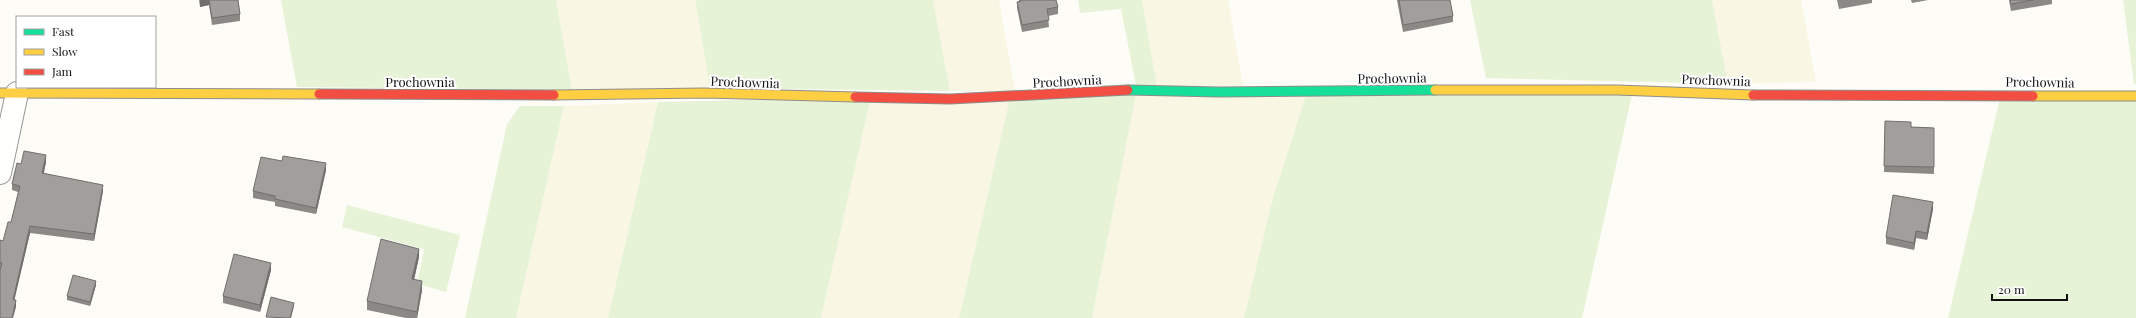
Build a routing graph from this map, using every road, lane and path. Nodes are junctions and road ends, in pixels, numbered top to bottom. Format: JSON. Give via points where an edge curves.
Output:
{"nodes":[{"id":1,"x":9,"y":93,"type":"edge"},
{"id":2,"x":2136,"y":96,"type":"edge"},
{"id":3,"x":0,"y":173,"type":"edge"}],
"edges":[{"from":1,"to":2,"type":"street","name":"Prochownia","via":[[704,94],[950,99],[1137,90],[1561,90]]},
{"from":1,"to":3,"type":"street"}]}
